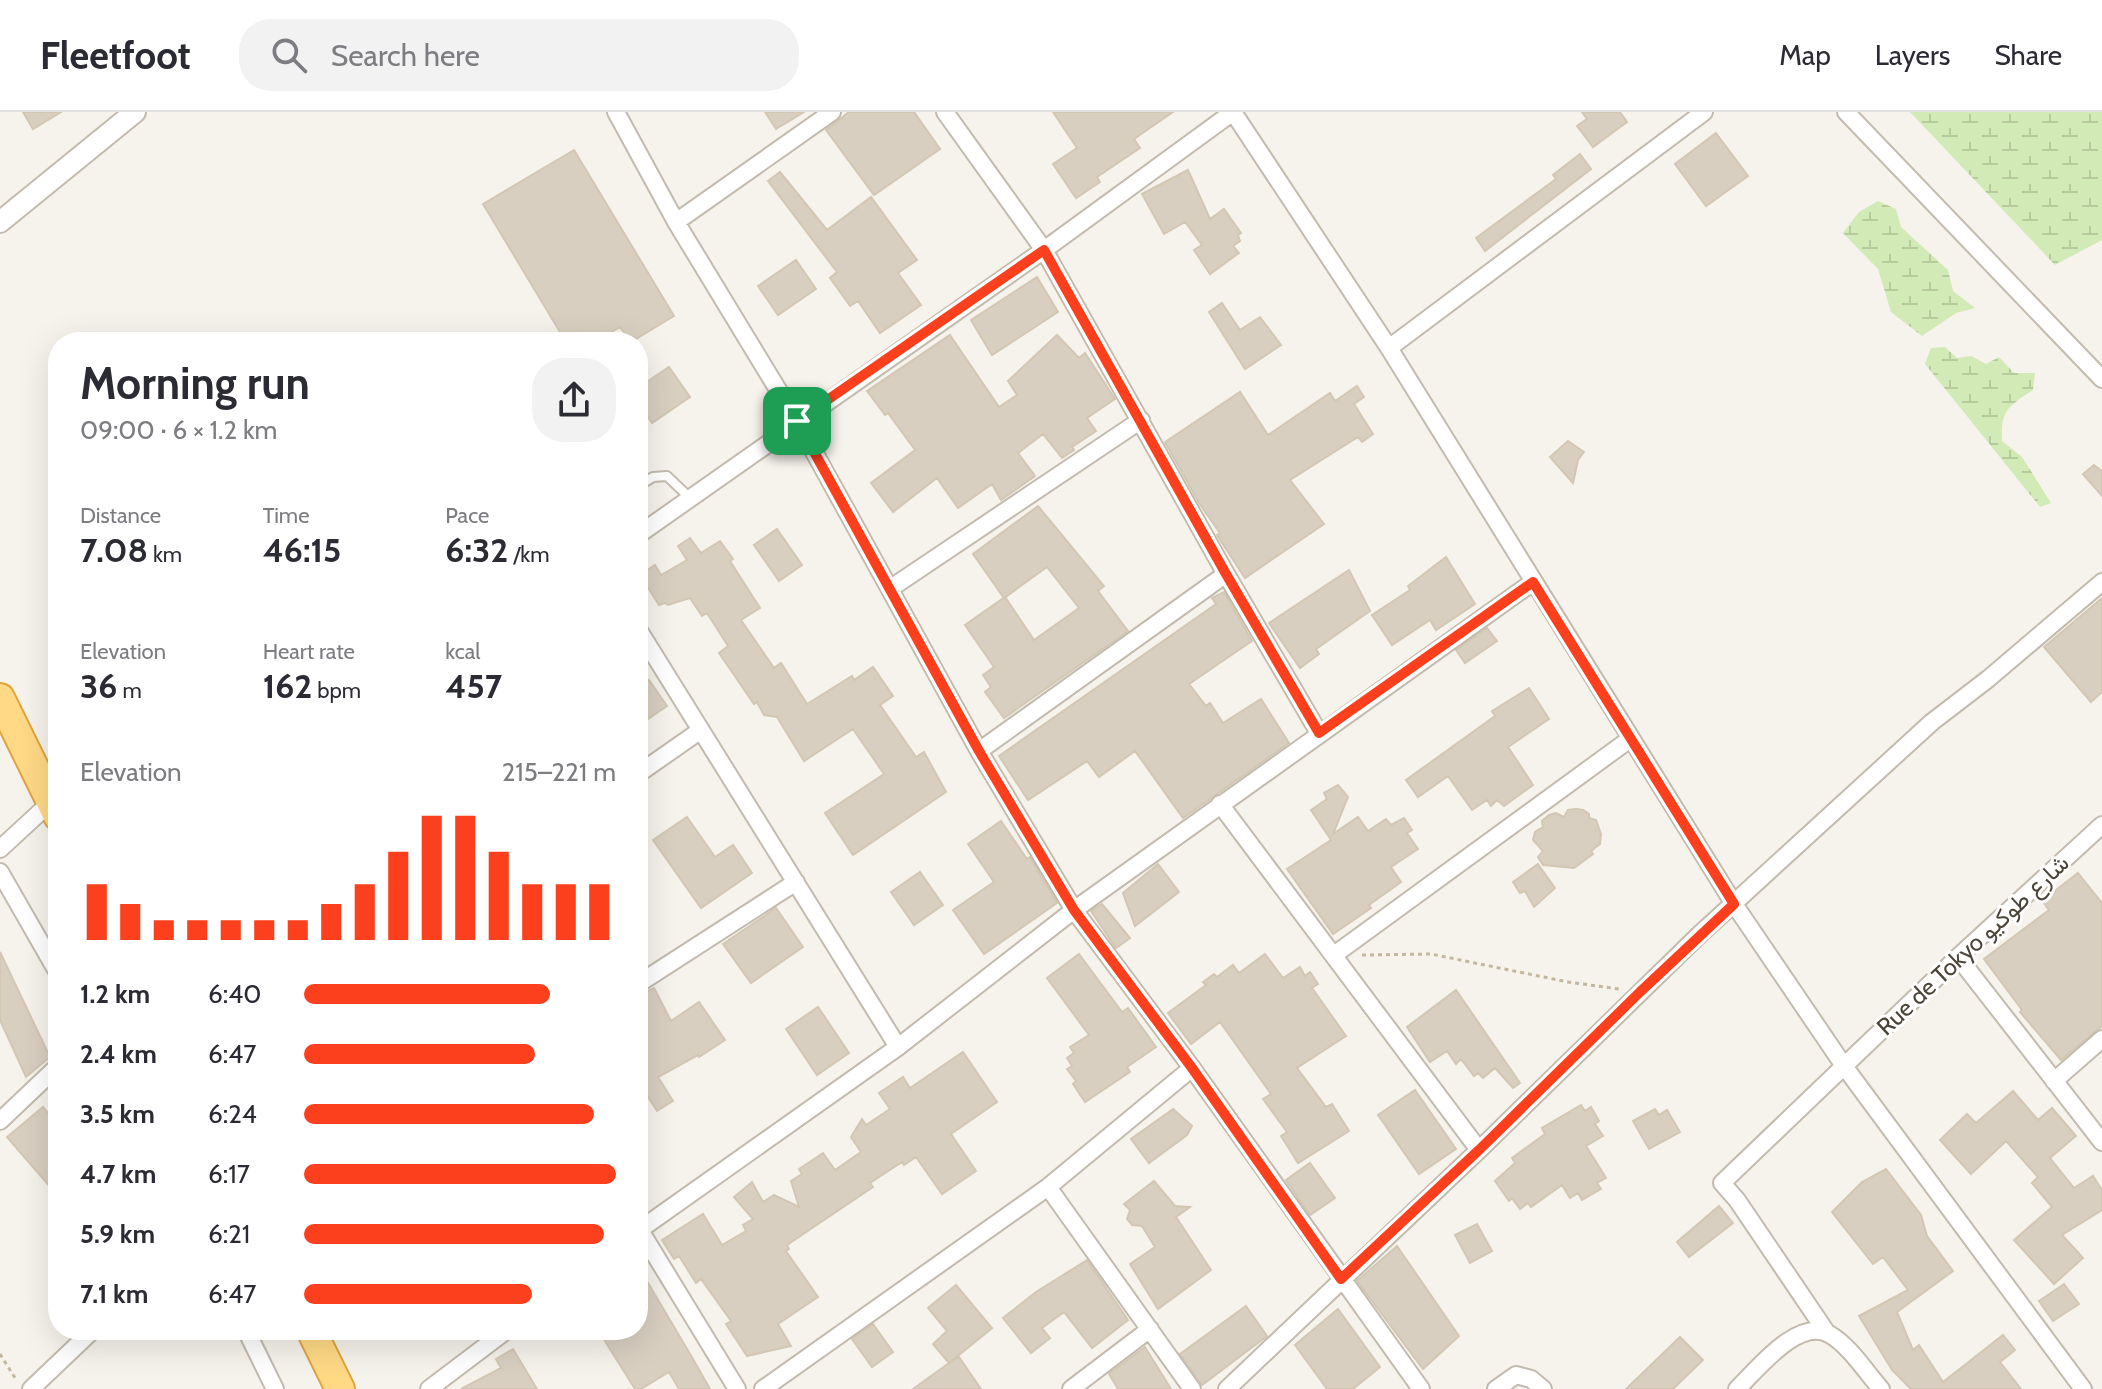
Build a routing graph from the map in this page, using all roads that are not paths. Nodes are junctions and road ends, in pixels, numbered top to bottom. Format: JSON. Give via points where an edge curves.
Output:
{"nodes":[{"id":1,"x":616,"y":112,"type":"edge"},
{"id":2,"x":832,"y":112,"type":"edge"},
{"id":3,"x":945,"y":112,"type":"edge"},
{"id":4,"x":1704,"y":112,"type":"edge"},
{"id":5,"x":1846,"y":112,"type":"edge"},
{"id":6,"x":121,"y":116,"type":"edge"},
{"id":7,"x":3,"y":221,"type":"edge"},
{"id":8,"x":676,"y":222,"type":"junction"},
{"id":9,"x":1044,"y":250,"type":"junction"},
{"id":10,"x":1389,"y":348,"type":"junction"},
{"id":11,"x":2102,"y":379,"type":"edge"},
{"id":12,"x":1141,"y":420,"type":"junction"},
{"id":13,"x":797,"y":421,"type":"junction"},
{"id":14,"x":648,"y":480,"type":"edge"},
{"id":15,"x":690,"y":498,"type":"junction"},
{"id":16,"x":648,"y":528,"type":"edge"},
{"id":17,"x":1226,"y":574,"type":"junction"},
{"id":18,"x":1533,"y":582,"type":"junction"},
{"id":19,"x":2102,"y":582,"type":"edge"},
{"id":20,"x":891,"y":588,"type":"junction"},
{"id":21,"x":648,"y":645,"type":"edge"},
{"id":22,"x":0,"y":698,"type":"edge"},
{"id":23,"x":701,"y":730,"type":"junction"},
{"id":24,"x":1319,"y":733,"type":"junction"},
{"id":25,"x":1630,"y":739,"type":"junction"},
{"id":26,"x":979,"y":751,"type":"junction"},
{"id":27,"x":648,"y":767,"type":"edge"},
{"id":28,"x":48,"y":795,"type":"edge"},
{"id":29,"x":1220,"y":804,"type":"junction"},
{"id":30,"x":48,"y":814,"type":"edge"},
{"id":31,"x":2102,"y":825,"type":"edge"},
{"id":32,"x":0,"y":849,"type":"edge"},
{"id":33,"x":0,"y":872,"type":"edge"},
{"id":34,"x":796,"y":882,"type":"junction"},
{"id":35,"x":1734,"y":904,"type":"junction"},
{"id":36,"x":1074,"y":910,"type":"junction"},
{"id":37,"x":1334,"y":955,"type":"junction"},
{"id":38,"x":48,"y":956,"type":"edge"},
{"id":39,"x":1958,"y":957,"type":"junction"},
{"id":40,"x":648,"y":978,"type":"edge"},
{"id":41,"x":2102,"y":1039,"type":"edge"},
{"id":42,"x":898,"y":1047,"type":"junction"},
{"id":43,"x":1844,"y":1066,"type":"junction"},
{"id":44,"x":1192,"y":1068,"type":"junction"},
{"id":45,"x":48,"y":1075,"type":"edge"},
{"id":46,"x":2054,"y":1081,"type":"junction"},
{"id":47,"x":0,"y":1121,"type":"edge"},
{"id":48,"x":2102,"y":1142,"type":"edge"},
{"id":49,"x":1479,"y":1150,"type":"junction"},
{"id":50,"x":1048,"y":1187,"type":"junction"},
{"id":51,"x":648,"y":1223,"type":"edge"},
{"id":52,"x":648,"y":1244,"type":"edge"},
{"id":53,"x":1341,"y":1279,"type":"junction"},
{"id":54,"x":1150,"y":1329,"type":"junction"},
{"id":55,"x":1833,"y":1338,"type":"junction"},
{"id":56,"x":82,"y":1340,"type":"edge"},
{"id":57,"x":251,"y":1340,"type":"edge"},
{"id":58,"x":316,"y":1340,"type":"edge"},
{"id":59,"x":494,"y":1340,"type":"edge"},
{"id":60,"x":31,"y":1389,"type":"edge"},
{"id":61,"x":275,"y":1389,"type":"edge"},
{"id":62,"x":340,"y":1389,"type":"edge"},
{"id":63,"x":429,"y":1389,"type":"edge"},
{"id":64,"x":737,"y":1389,"type":"edge"},
{"id":65,"x":763,"y":1389,"type":"edge"},
{"id":66,"x":1071,"y":1389,"type":"edge"},
{"id":67,"x":1192,"y":1389,"type":"edge"},
{"id":68,"x":1227,"y":1389,"type":"edge"},
{"id":69,"x":1421,"y":1389,"type":"edge"},
{"id":70,"x":1496,"y":1389,"type":"edge"},
{"id":71,"x":1543,"y":1389,"type":"edge"},
{"id":72,"x":1737,"y":1389,"type":"edge"},
{"id":73,"x":1881,"y":1389,"type":"edge"},
{"id":74,"x":2083,"y":1389,"type":"edge"}],
"edges":[{"from":1,"to":8,"type":"street"},
{"from":2,"to":8,"type":"street"},
{"from":3,"to":9,"type":"street"},
{"from":4,"to":10,"type":"street"},
{"from":5,"to":11,"type":"street"},
{"from":6,"to":7,"type":"street"},
{"from":8,"to":13,"type":"street"},
{"from":9,"to":10,"type":"street","via":[[1233,112]]},
{"from":9,"to":12,"type":"street"},
{"from":9,"to":13,"type":"street"},
{"from":10,"to":18,"type":"street"},
{"from":12,"to":17,"type":"street"},
{"from":12,"to":20,"type":"street"},
{"from":13,"to":15,"type":"street"},
{"from":13,"to":20,"type":"street"},
{"from":14,"to":15,"type":"lane","via":[[667,476]]},
{"from":15,"to":16,"type":"street"},
{"from":17,"to":24,"type":"street"},
{"from":17,"to":26,"type":"street"},
{"from":18,"to":24,"type":"street"},
{"from":18,"to":25,"type":"street"},
{"from":19,"to":35,"type":"street","via":[[1932,722]]},
{"from":20,"to":26,"type":"street"},
{"from":21,"to":23,"type":"street"},
{"from":22,"to":28,"type":"highway"},
{"from":23,"to":27,"type":"street"},
{"from":23,"to":34,"type":"street"},
{"from":24,"to":29,"type":"street"},
{"from":25,"to":35,"type":"street"},
{"from":25,"to":37,"type":"street"},
{"from":26,"to":36,"type":"street"},
{"from":29,"to":36,"type":"street"},
{"from":29,"to":37,"type":"street"},
{"from":30,"to":32,"type":"street"},
{"from":31,"to":39,"type":"street","name":"Rue de Tokyo شارع طوكيو"},
{"from":33,"to":38,"type":"street"},
{"from":34,"to":40,"type":"street"},
{"from":34,"to":42,"type":"street"},
{"from":35,"to":43,"type":"street"},
{"from":35,"to":49,"type":"street"},
{"from":36,"to":42,"type":"street"},
{"from":36,"to":44,"type":"street"},
{"from":37,"to":49,"type":"street"},
{"from":39,"to":43,"type":"street","name":"Rue de Tokyo شارع طوكيو"},
{"from":39,"to":46,"type":"street"},
{"from":41,"to":46,"type":"street"},
{"from":42,"to":51,"type":"street"},
{"from":43,"to":55,"type":"street","name":"Rue de Tokyo شارع طوكيو","via":[[1722,1183]]},
{"from":43,"to":74,"type":"street"},
{"from":44,"to":50,"type":"street"},
{"from":44,"to":53,"type":"street"},
{"from":45,"to":47,"type":"street"},
{"from":46,"to":48,"type":"street"},
{"from":49,"to":53,"type":"street"},
{"from":50,"to":54,"type":"street"},
{"from":50,"to":65,"type":"street"},
{"from":52,"to":64,"type":"street"},
{"from":53,"to":68,"type":"street"},
{"from":53,"to":69,"type":"street"},
{"from":54,"to":66,"type":"street"},
{"from":54,"to":67,"type":"street"},
{"from":55,"to":72,"type":"street","via":[[1801,1332]]},
{"from":55,"to":73,"type":"street"},
{"from":56,"to":60,"type":"street"},
{"from":57,"to":61,"type":"street"},
{"from":58,"to":62,"type":"highway"},
{"from":59,"to":63,"type":"street"},
{"from":70,"to":71,"type":"street","via":[[1516,1375]]}]}
